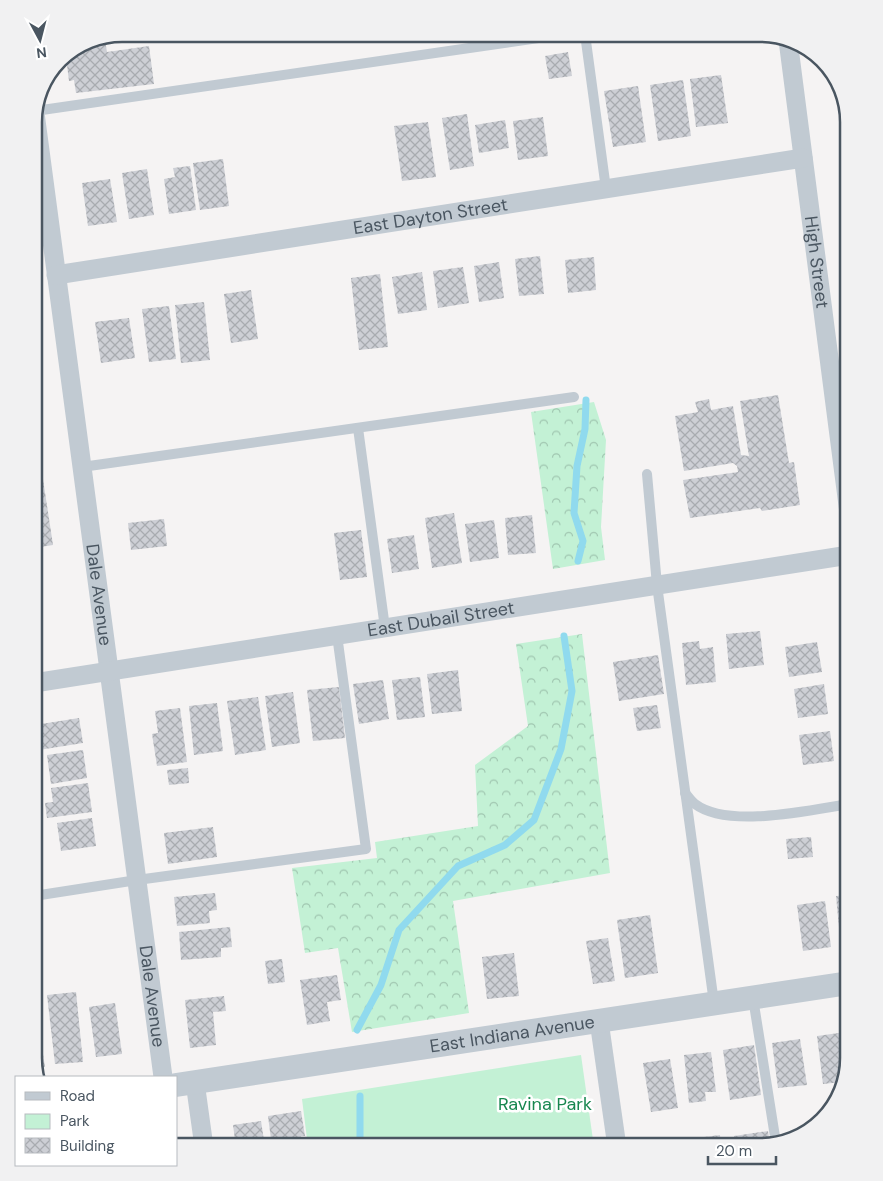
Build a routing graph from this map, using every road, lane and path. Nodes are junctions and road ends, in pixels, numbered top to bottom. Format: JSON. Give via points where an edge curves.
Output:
{"nodes":[{"id":1,"x":507,"y":43,"type":"edge"},
{"id":2,"x":587,"y":43,"type":"edge"},
{"id":3,"x":789,"y":48,"type":"edge"},
{"id":4,"x":44,"y":111,"type":"edge"},
{"id":5,"x":803,"y":158,"type":"junction"},
{"id":6,"x":43,"y":174,"type":"edge"},
{"id":7,"x":606,"y":189,"type":"junction"},
{"id":8,"x":56,"y":275,"type":"junction"},
{"id":9,"x":574,"y":397,"type":"dead end"},
{"id":10,"x":358,"y":428,"type":"junction"},
{"id":11,"x":840,"y":444,"type":"edge"},
{"id":12,"x":82,"y":467,"type":"junction"},
{"id":13,"x":647,"y":474,"type":"dead end"},
{"id":14,"x":840,"y":557,"type":"edge"},
{"id":15,"x":657,"y":585,"type":"junction"},
{"id":16,"x":385,"y":628,"type":"junction"},
{"id":17,"x":337,"y":635,"type":"junction"},
{"id":18,"x":110,"y":671,"type":"junction"},
{"id":19,"x":42,"y":682,"type":"edge"},
{"id":20,"x":685,"y":793,"type":"junction"},
{"id":21,"x":840,"y":805,"type":"edge"},
{"id":22,"x":137,"y":880,"type":"junction"},
{"id":23,"x":42,"y":895,"type":"edge"},
{"id":24,"x":840,"y":984,"type":"edge"},
{"id":25,"x":753,"y":998,"type":"junction"},
{"id":26,"x":714,"y":1004,"type":"junction"},
{"id":27,"x":599,"y":1021,"type":"junction"},
{"id":28,"x":163,"y":1076,"type":"edge"},
{"id":29,"x":186,"y":1083,"type":"edge"},
{"id":30,"x":775,"y":1137,"type":"edge"},
{"id":31,"x":201,"y":1138,"type":"edge"},
{"id":32,"x":617,"y":1138,"type":"edge"}],
"edges":[{"from":1,"to":4,"type":"lane"},
{"from":2,"to":7,"type":"lane"},
{"from":3,"to":5,"type":"street","name":"High Street"},
{"from":5,"to":7,"type":"street","name":"East Dayton Street"},
{"from":5,"to":11,"type":"street","name":"High Street"},
{"from":6,"to":8,"type":"street","name":"Dale Avenue"},
{"from":7,"to":8,"type":"street","name":"East Dayton Street"},
{"from":8,"to":12,"type":"street","name":"Dale Avenue"},
{"from":9,"to":10,"type":"lane"},
{"from":10,"to":12,"type":"lane"},
{"from":10,"to":16,"type":"lane"},
{"from":12,"to":18,"type":"street","name":"Dale Avenue"},
{"from":13,"to":15,"type":"lane"},
{"from":14,"to":15,"type":"street","name":"East Dubail Street"},
{"from":15,"to":16,"type":"street","name":"East Dubail Street"},
{"from":15,"to":20,"type":"lane"},
{"from":16,"to":17,"type":"street","name":"East Dubail Street"},
{"from":17,"to":18,"type":"street","name":"East Dubail Street"},
{"from":17,"to":22,"type":"lane","via":[[366,849]]},
{"from":18,"to":19,"type":"street","name":"East Dubail Street"},
{"from":18,"to":22,"type":"street","name":"Dale Avenue"},
{"from":20,"to":21,"type":"lane","via":[[696,804],[723,815],[750,817]]},
{"from":20,"to":26,"type":"lane"},
{"from":22,"to":23,"type":"lane"},
{"from":22,"to":28,"type":"street","name":"Dale Avenue"},
{"from":24,"to":25,"type":"street","name":"East Indiana Avenue"},
{"from":25,"to":26,"type":"street","name":"East Indiana Avenue"},
{"from":25,"to":30,"type":"lane"},
{"from":26,"to":27,"type":"street","name":"East Indiana Avenue"},
{"from":27,"to":29,"type":"street","name":"East Indiana Avenue"},
{"from":27,"to":32,"type":"street"},
{"from":29,"to":31,"type":"street"}]}
